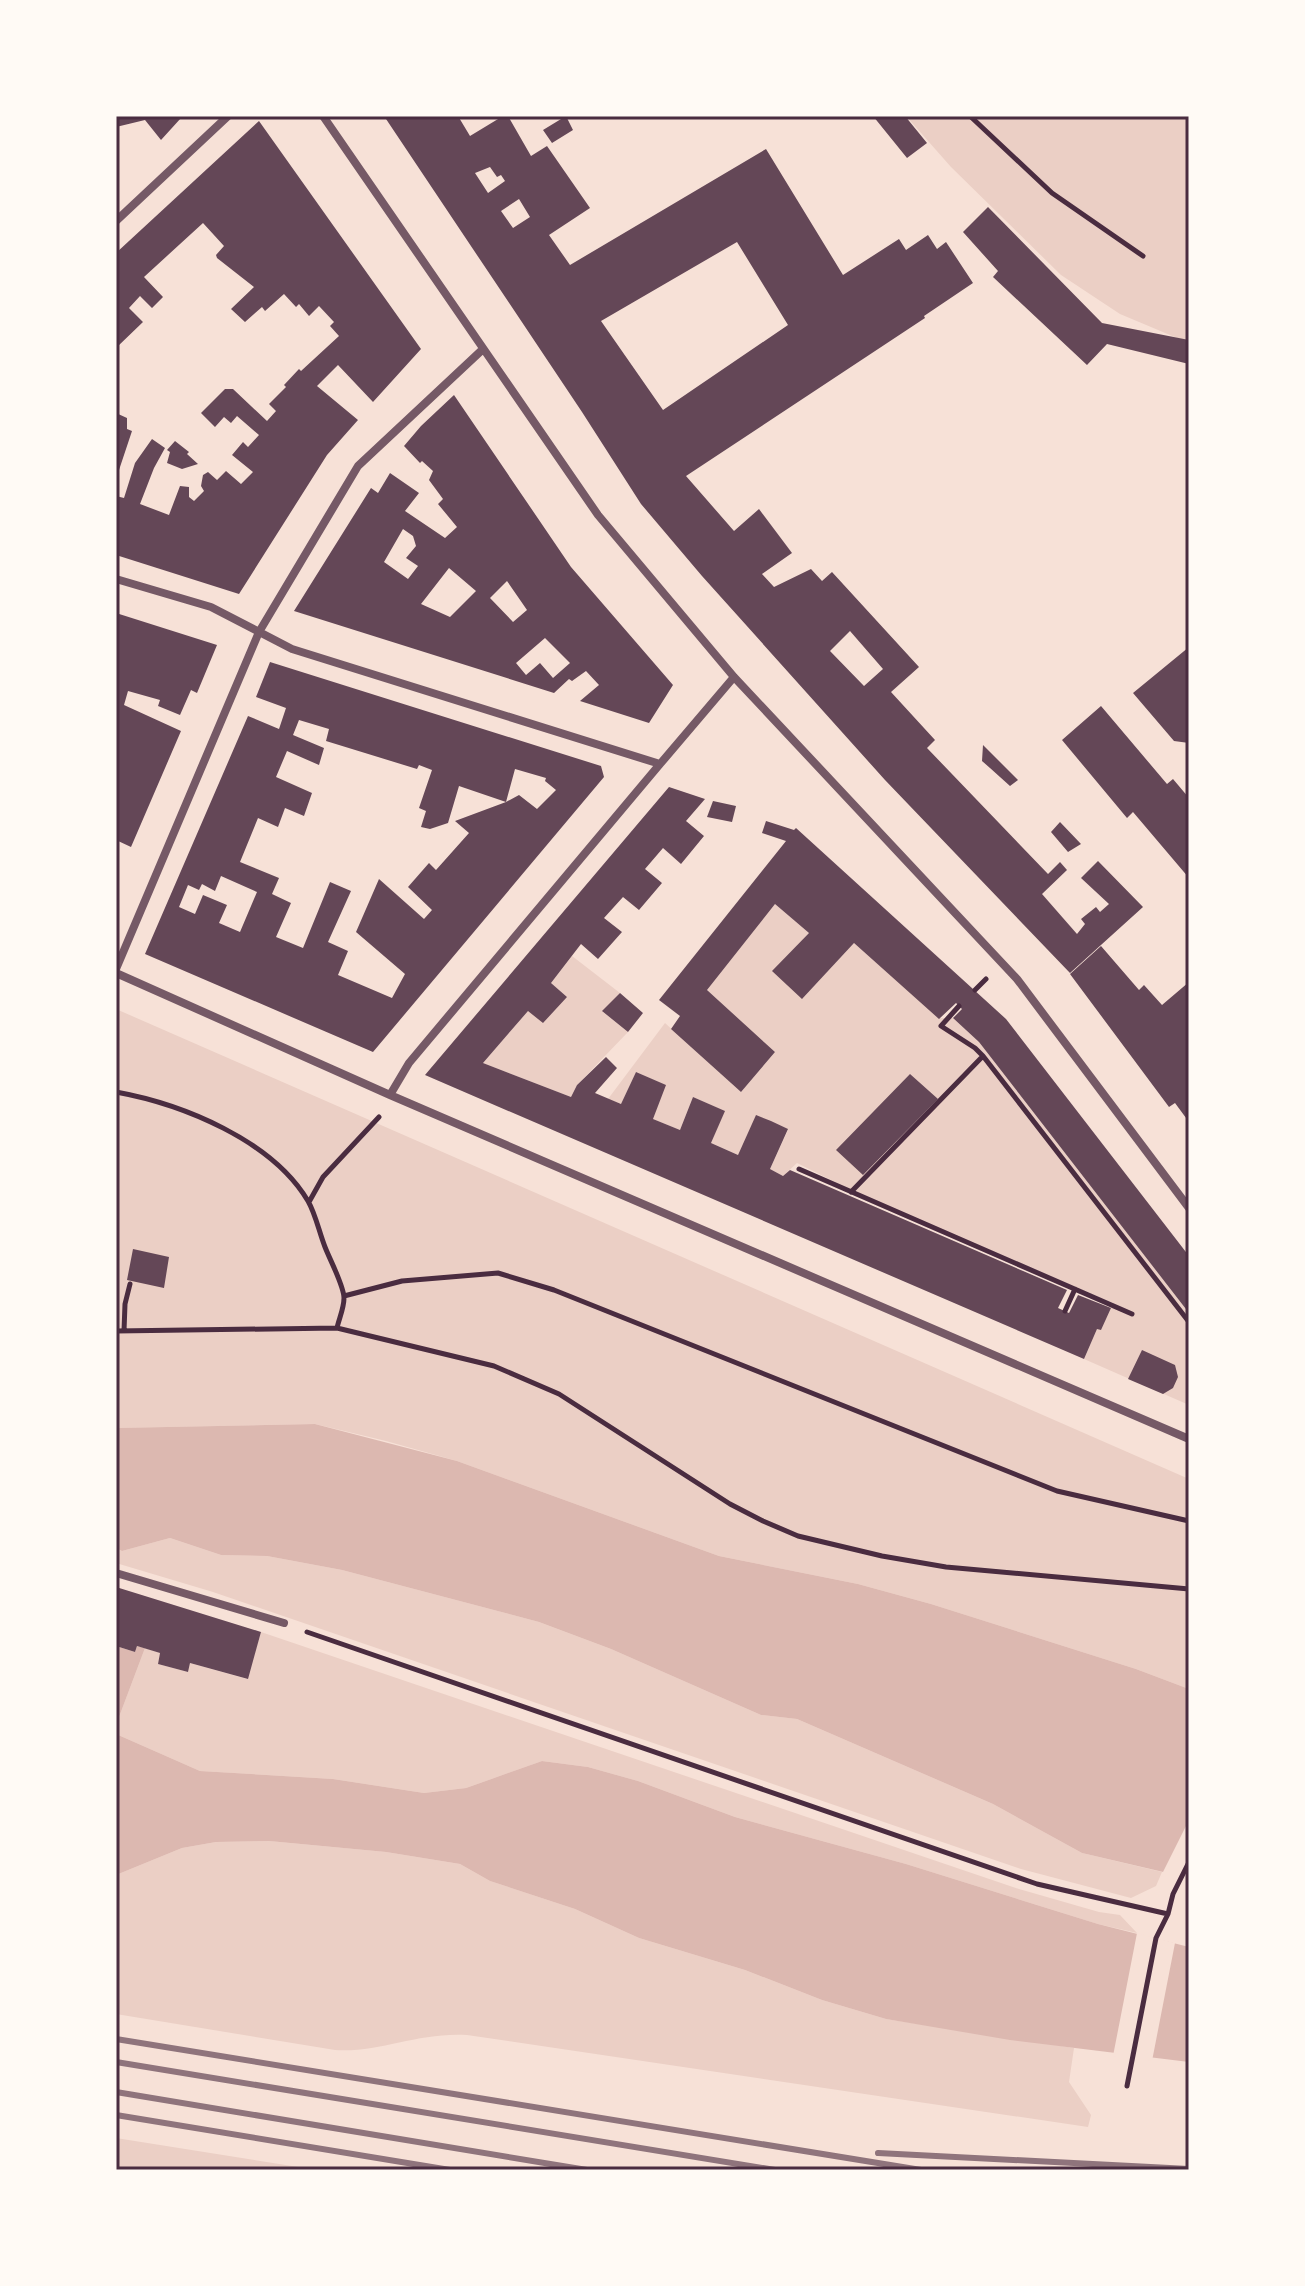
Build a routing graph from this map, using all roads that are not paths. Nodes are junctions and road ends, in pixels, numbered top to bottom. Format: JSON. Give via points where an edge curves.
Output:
{"nodes":[{"id":1,"x":228,"y":116,"type":"edge"},
{"id":2,"x":323,"y":116,"type":"edge"},
{"id":3,"x":116,"y":221,"type":"edge"},
{"id":4,"x":482,"y":350,"type":"junction"},
{"id":5,"x":116,"y":579,"type":"edge"},
{"id":6,"x":259,"y":632,"type":"junction"},
{"id":7,"x":734,"y":677,"type":"junction"},
{"id":8,"x":660,"y":764,"type":"junction"},
{"id":9,"x":116,"y":971,"type":"edge"},
{"id":10,"x":390,"y":1095,"type":"junction"},
{"id":11,"x":1189,"y":1208,"type":"edge"},
{"id":12,"x":1189,"y":1439,"type":"edge"},
{"id":13,"x":116,"y":1573,"type":"edge"},
{"id":14,"x":284,"y":1623,"type":"road end"}],
"edges":[{"from":1,"to":3,"type":"street"},
{"from":2,"to":4,"type":"street"},
{"from":4,"to":6,"type":"street","via":[[358,466]]},
{"from":4,"to":7,"type":"street","via":[[598,515]]},
{"from":5,"to":6,"type":"street","via":[[211,607]]},
{"from":6,"to":8,"type":"street","via":[[292,649]]},
{"from":6,"to":9,"type":"street"},
{"from":7,"to":8,"type":"street"},
{"from":7,"to":11,"type":"street","via":[[1017,979]]},
{"from":8,"to":10,"type":"street","via":[[409,1063]]},
{"from":9,"to":10,"type":"street"},
{"from":10,"to":12,"type":"street"},
{"from":13,"to":14,"type":"street"}]}
